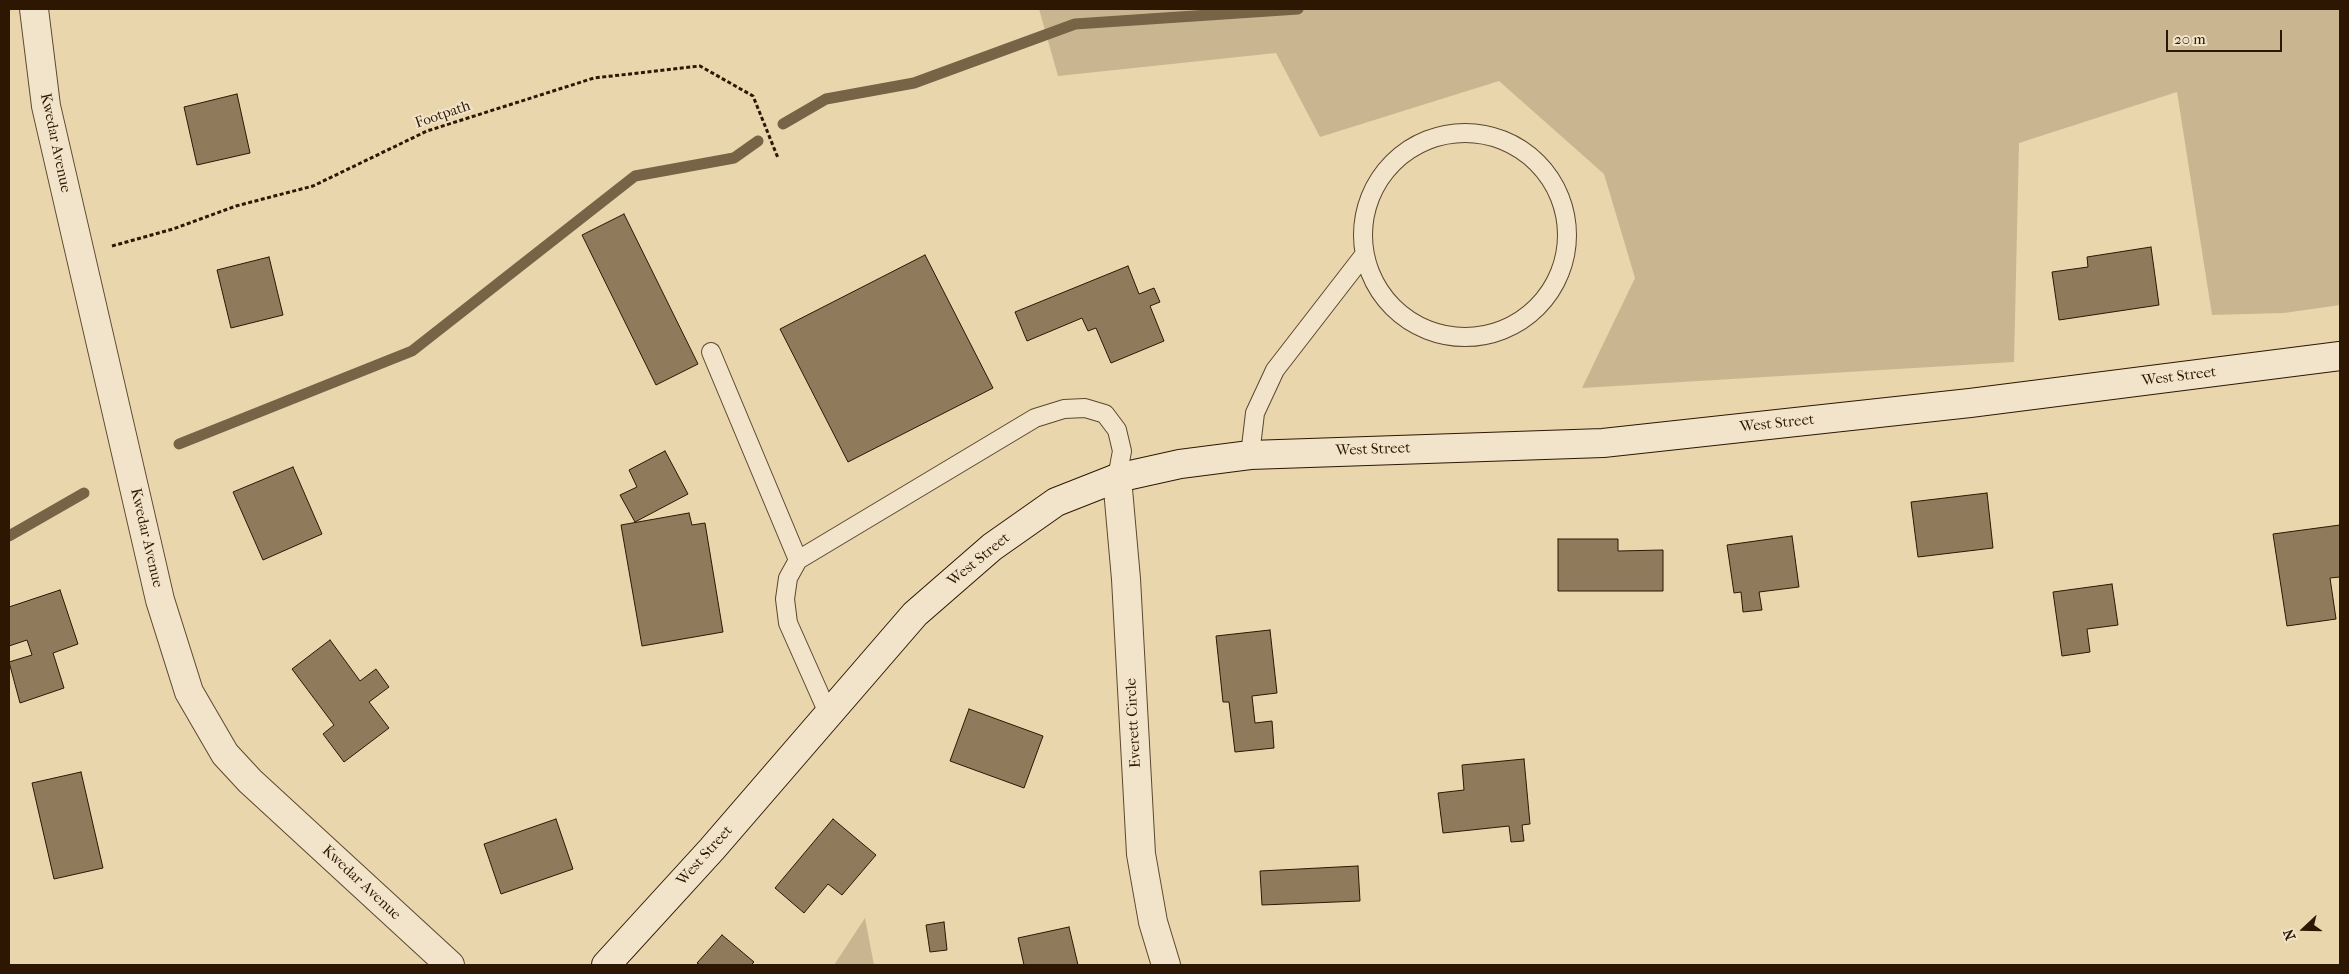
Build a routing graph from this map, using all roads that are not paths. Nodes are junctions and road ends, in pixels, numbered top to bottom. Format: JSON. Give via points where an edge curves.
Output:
{"nodes":[{"id":1,"x":34,"y":9,"type":"edge"},
{"id":2,"x":1364,"y":255,"type":"junction"},
{"id":3,"x":711,"y":352,"type":"dead end"},
{"id":4,"x":2340,"y":356,"type":"edge"},
{"id":5,"x":1250,"y":455,"type":"junction"},
{"id":6,"x":1117,"y":478,"type":"junction"},
{"id":7,"x":798,"y":560,"type":"junction"},
{"id":8,"x":828,"y":713,"type":"junction"},
{"id":9,"x":450,"y":965,"type":"edge"},
{"id":10,"x":606,"y":965,"type":"edge"},
{"id":11,"x":1166,"y":965,"type":"edge"}],
"edges":[{"from":1,"to":9,"type":"street","name":"Kwedar Avenue","via":[[46,106],[80,255],[160,600],[177,659],[193,699],[225,754],[250,781]]},
{"from":2,"to":2,"type":"lane","via":[[1363,223],[1372,192],[1390,165],[1415,145],[1445,134],[1478,133],[1508,142],[1538,163],[1558,192],[1567,226],[1564,262],[1549,294],[1524,319],[1492,334],[1457,338],[1423,329],[1396,311],[1376,285]]},
{"from":2,"to":5,"type":"lane","via":[[1275,370],[1254,413]]},
{"from":3,"to":7,"type":"lane"},
{"from":4,"to":5,"type":"street","name":"West Street","via":[[1970,404],[1603,443]]},
{"from":5,"to":6,"type":"street","name":"West Street","via":[[1180,464]]},
{"from":6,"to":7,"type":"lane","via":[[1122,451],[1117,430],[1105,414],[1085,408],[1064,408],[1035,418]]},
{"from":6,"to":8,"type":"street","name":"West Street","via":[[1056,502],[992,548],[915,614]]},
{"from":6,"to":11,"type":"street","name":"Everett Circle","via":[[1126,571],[1142,854],[1153,922]]},
{"from":7,"to":8,"type":"lane","via":[[788,578],[784,599],[788,624]]},
{"from":8,"to":10,"type":"street","name":"West Street","via":[[712,849]]}]}
